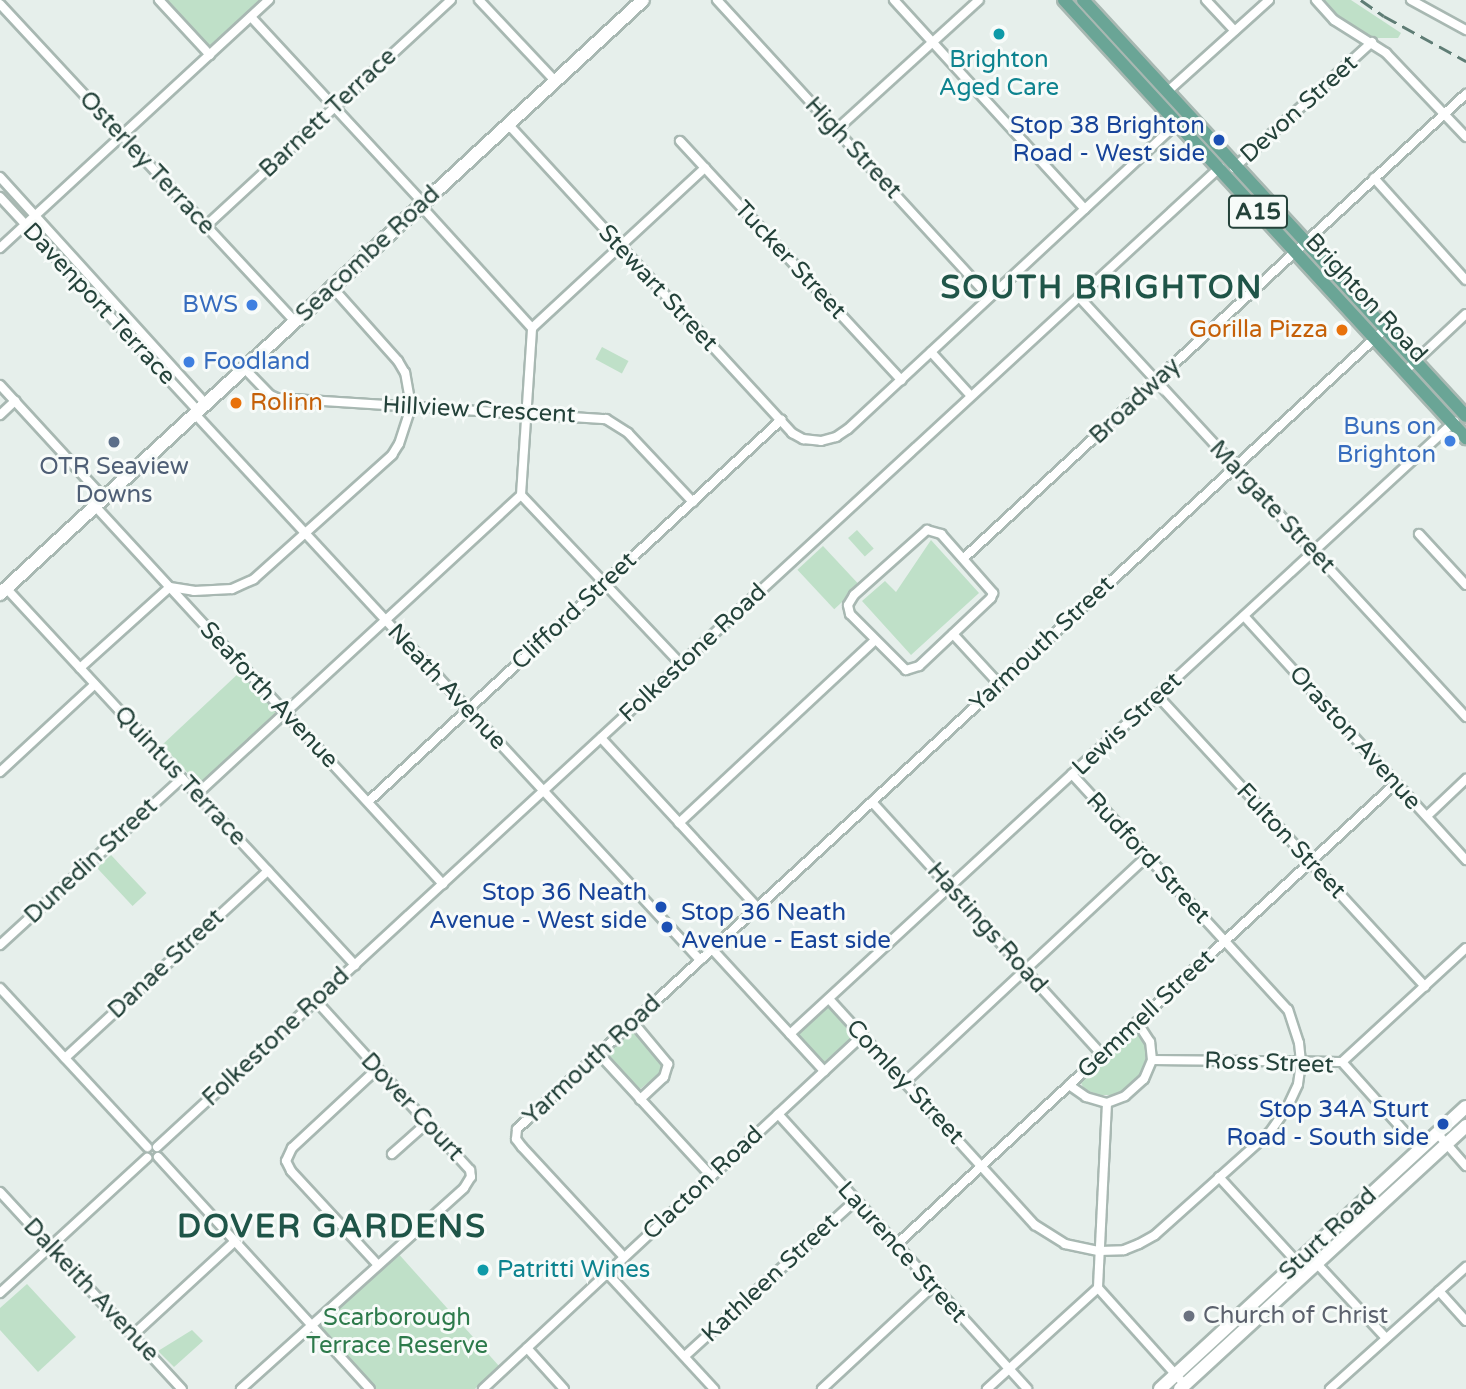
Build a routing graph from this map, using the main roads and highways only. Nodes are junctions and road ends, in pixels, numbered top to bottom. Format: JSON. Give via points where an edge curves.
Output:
{"nodes":[{"id":1,"x":643,"y":0,"type":"edge"},
{"id":2,"x":1064,"y":0,"type":"edge"},
{"id":3,"x":1083,"y":0,"type":"edge"},
{"id":4,"x":1465,"y":415,"type":"edge"},
{"id":5,"x":1466,"y":438,"type":"edge"},
{"id":6,"x":3,"y":591,"type":"edge"},
{"id":7,"x":1466,"y":1107,"type":"edge"},
{"id":8,"x":1466,"y":1126,"type":"edge"},
{"id":9,"x":1175,"y":1384,"type":"edge"}],
"edges":[{"from":1,"to":6,"type":"main road","name":"Seacombe Road"},
{"from":2,"to":5,"type":"main road","name":"Brighton Road","number":"A15"},
{"from":3,"to":4,"type":"main road","name":"Brighton Road","number":"A15"},
{"from":7,"to":9,"type":"main road","name":"Sturt Road","via":[[1297,1262]]},
{"from":8,"to":9,"type":"main road","name":"Sturt Road","via":[[1317,1263]]}]}
